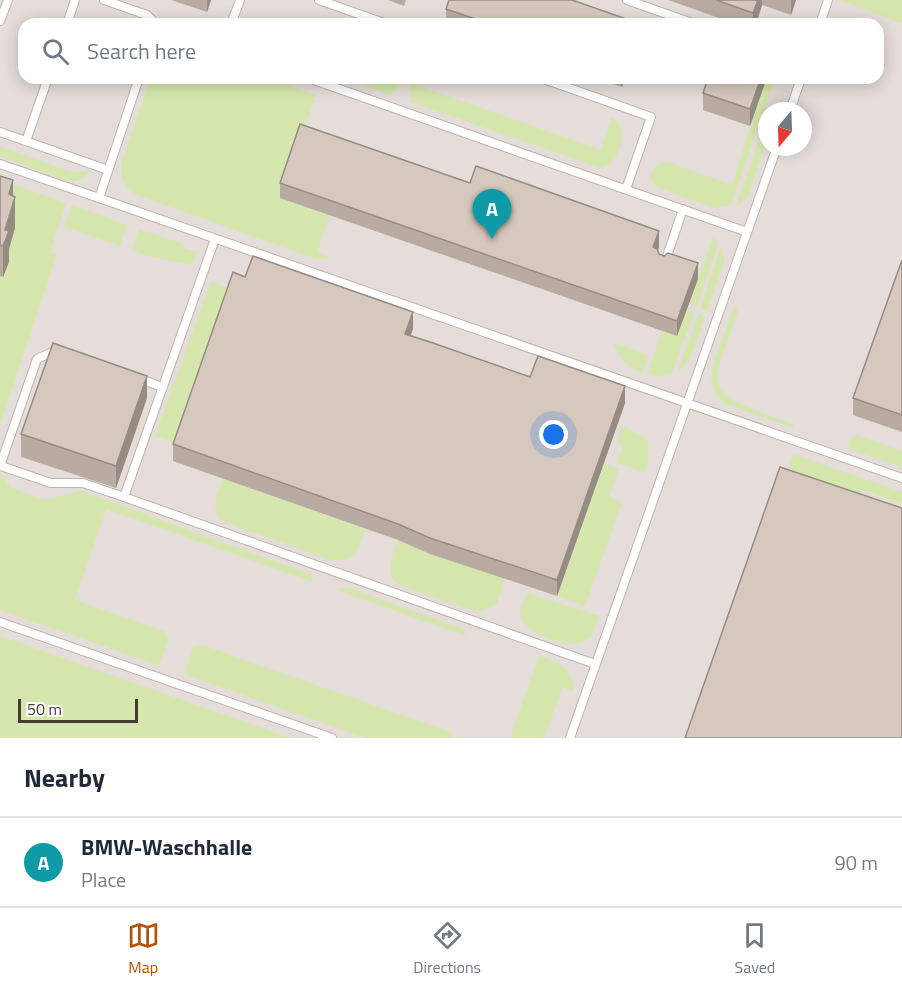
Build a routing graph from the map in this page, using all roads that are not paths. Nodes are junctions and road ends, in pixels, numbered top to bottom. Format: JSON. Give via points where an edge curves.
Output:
{"nodes":[{"id":1,"x":8,"y":0,"type":"edge"},
{"id":2,"x":75,"y":0,"type":"edge"},
{"id":3,"x":104,"y":0,"type":"edge"},
{"id":4,"x":240,"y":0,"type":"edge"},
{"id":5,"x":319,"y":0,"type":"edge"},
{"id":6,"x":627,"y":0,"type":"edge"},
{"id":7,"x":828,"y":0,"type":"edge"},
{"id":8,"x":69,"y":18,"type":"edge"},
{"id":9,"x":150,"y":18,"type":"edge"},
{"id":10,"x":233,"y":18,"type":"edge"},
{"id":11,"x":370,"y":18,"type":"edge"},
{"id":12,"x":678,"y":18,"type":"edge"},
{"id":13,"x":822,"y":18,"type":"edge"},
{"id":14,"x":0,"y":21,"type":"edge"},
{"id":15,"x":46,"y":84,"type":"edge"},
{"id":16,"x":137,"y":84,"type":"edge"},
{"id":17,"x":325,"y":84,"type":"edge"},
{"id":18,"x":558,"y":84,"type":"edge"},
{"id":19,"x":799,"y":84,"type":"edge"},
{"id":20,"x":793,"y":102,"type":"edge"},
{"id":21,"x":0,"y":132,"type":"edge"},
{"id":22,"x":26,"y":141,"type":"junction"},
{"id":23,"x":774,"y":156,"type":"edge"},
{"id":24,"x":0,"y":164,"type":"edge"},
{"id":25,"x":108,"y":170,"type":"junction"},
{"id":26,"x":626,"y":189,"type":"junction"},
{"id":27,"x":99,"y":198,"type":"junction"},
{"id":28,"x":683,"y":209,"type":"junction"},
{"id":29,"x":747,"y":232,"type":"junction"},
{"id":30,"x":215,"y":239,"type":"junction"},
{"id":31,"x":663,"y":267,"type":"edge"},
{"id":32,"x":69,"y":353,"type":"edge"},
{"id":33,"x":131,"y":376,"type":"edge"},
{"id":34,"x":162,"y":387,"type":"junction"},
{"id":35,"x":687,"y":403,"type":"junction"},
{"id":36,"x":0,"y":466,"type":"edge"},
{"id":37,"x":902,"y":477,"type":"edge"},
{"id":38,"x":124,"y":497,"type":"junction"},
{"id":39,"x":0,"y":622,"type":"edge"},
{"id":40,"x":596,"y":664,"type":"junction"},
{"id":41,"x":332,"y":738,"type":"edge"},
{"id":42,"x":570,"y":738,"type":"edge"}],
"edges":[{"from":1,"to":14,"type":"lane"},
{"from":2,"to":8,"type":"lane"},
{"from":3,"to":9,"type":"lane"},
{"from":4,"to":10,"type":"lane"},
{"from":5,"to":11,"type":"lane"},
{"from":6,"to":12,"type":"lane"},
{"from":7,"to":13,"type":"lane"},
{"from":15,"to":22,"type":"lane"},
{"from":16,"to":25,"type":"lane"},
{"from":17,"to":26,"type":"lane"},
{"from":18,"to":26,"type":"lane","via":[[651,117]]},
{"from":19,"to":20,"type":"lane"},
{"from":21,"to":22,"type":"lane"},
{"from":22,"to":25,"type":"lane"},
{"from":23,"to":29,"type":"lane"},
{"from":24,"to":27,"type":"lane"},
{"from":25,"to":27,"type":"lane"},
{"from":26,"to":28,"type":"lane"},
{"from":27,"to":30,"type":"lane"},
{"from":28,"to":29,"type":"lane"},
{"from":28,"to":31,"type":"lane"},
{"from":29,"to":35,"type":"lane"},
{"from":30,"to":34,"type":"lane"},
{"from":30,"to":35,"type":"lane"},
{"from":32,"to":36,"type":"lane","via":[[58,349],[37,359]]},
{"from":33,"to":34,"type":"lane"},
{"from":34,"to":38,"type":"lane"},
{"from":35,"to":37,"type":"lane"},
{"from":35,"to":40,"type":"lane"},
{"from":36,"to":38,"type":"lane","via":[[51,483],[83,483]]},
{"from":38,"to":40,"type":"lane"},
{"from":39,"to":41,"type":"lane"},
{"from":40,"to":42,"type":"lane"}]}
